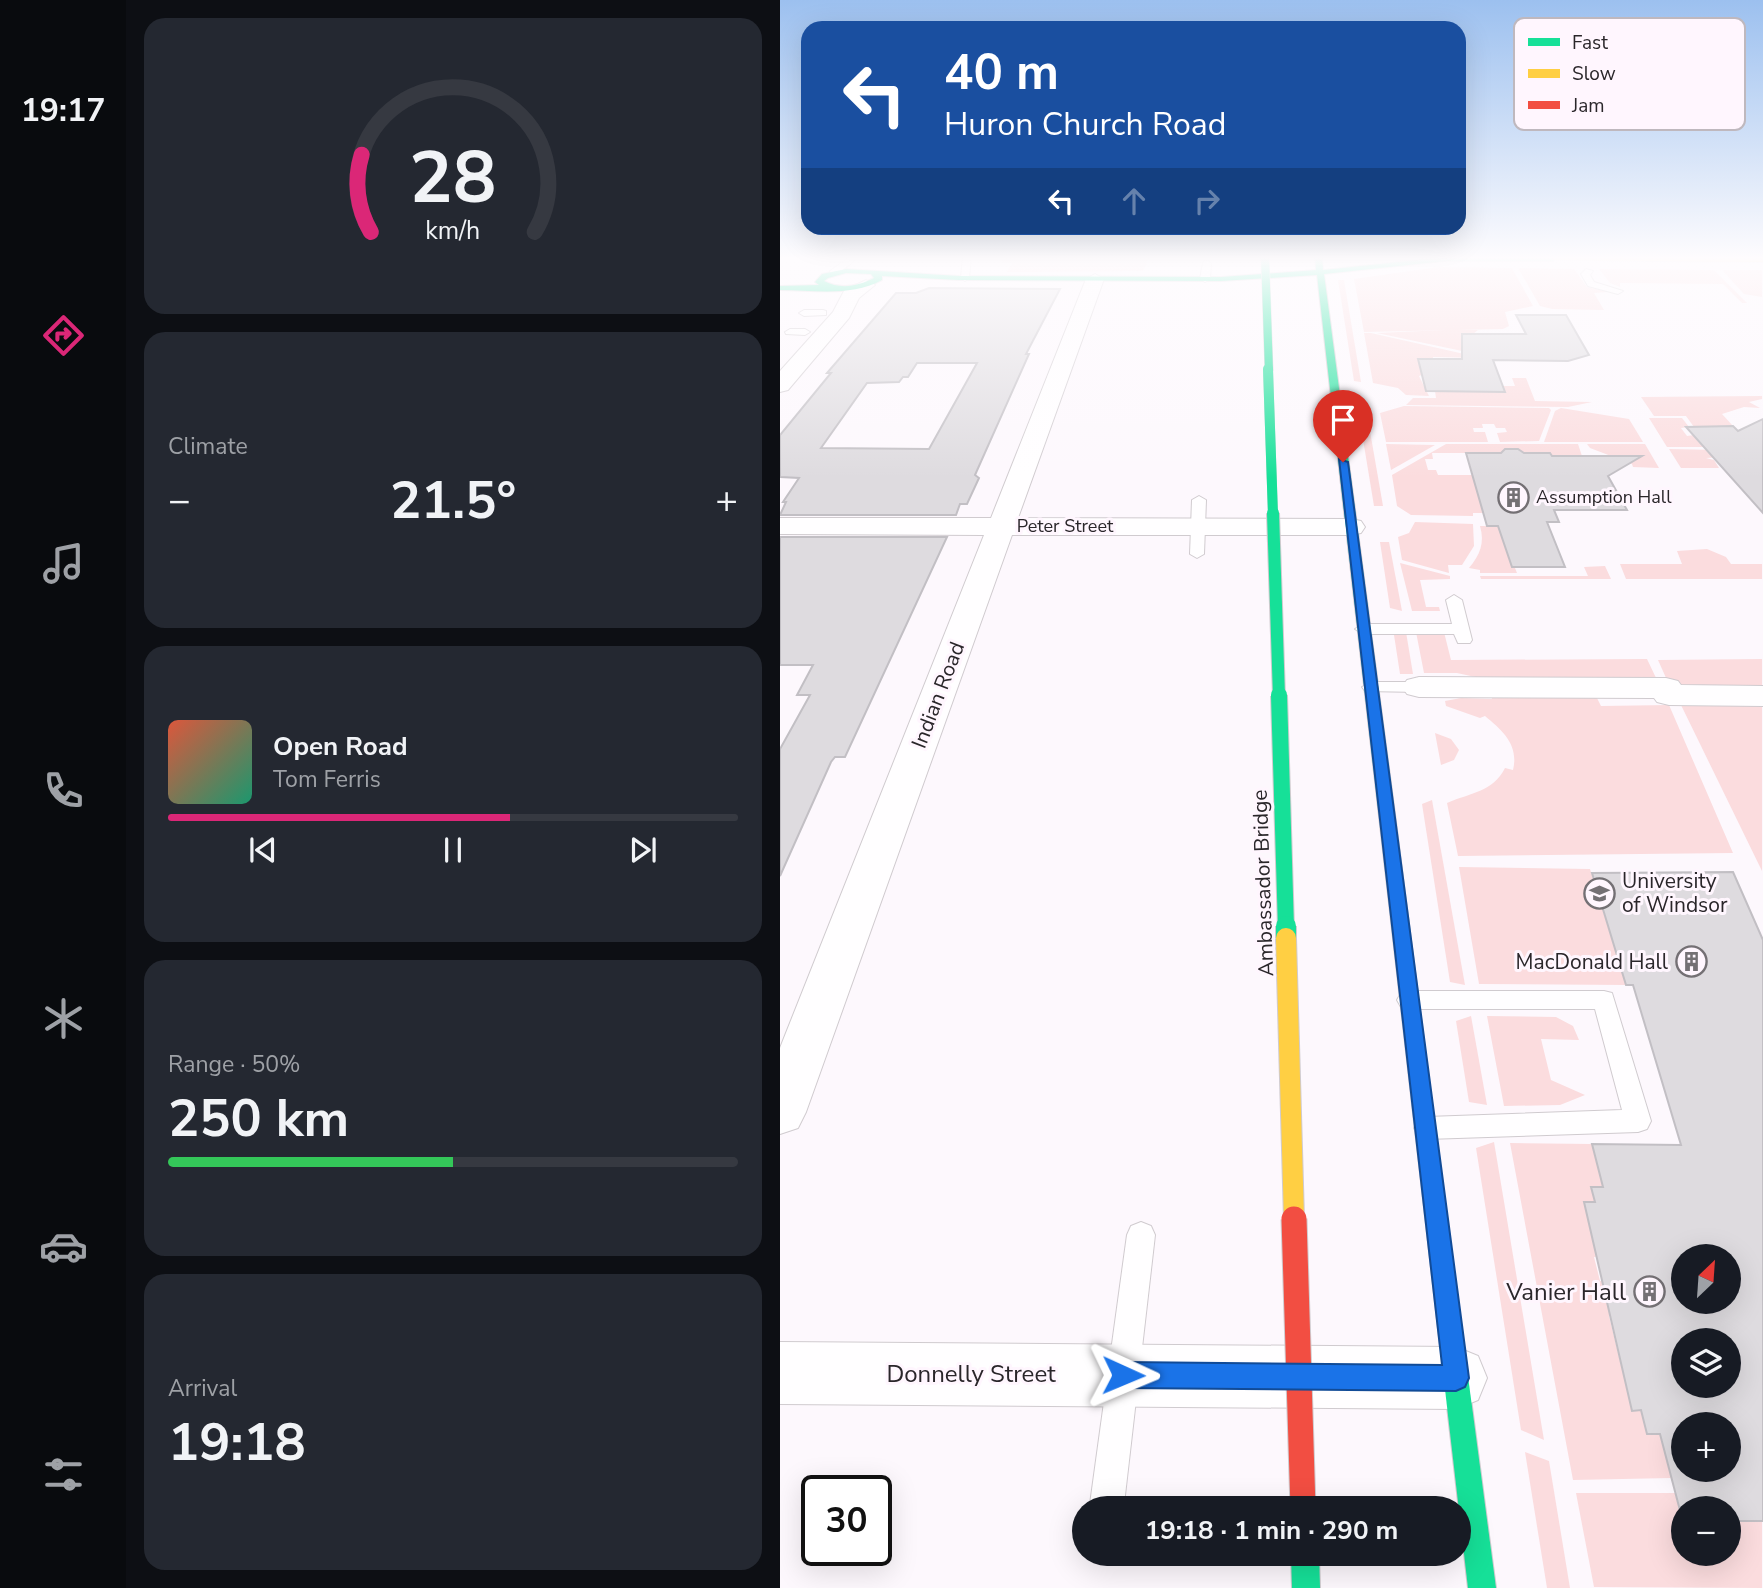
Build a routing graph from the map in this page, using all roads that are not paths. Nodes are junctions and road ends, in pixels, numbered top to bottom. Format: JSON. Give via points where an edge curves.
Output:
{"nodes":[{"id":1,"x":802,"y":330,"type":"edge"},
{"id":2,"x":825,"y":330,"type":"edge"},
{"id":3,"x":1076,"y":330,"type":"edge"},
{"id":4,"x":1267,"y":330,"type":"edge"},
{"id":5,"x":1327,"y":330,"type":"edge"},
{"id":6,"x":783,"y":371,"type":"edge"},
{"id":7,"x":780,"y":526,"type":"edge"},
{"id":8,"x":1001,"y":526,"type":"junction"},
{"id":9,"x":1351,"y":527,"type":"junction"},
{"id":10,"x":1454,"y":600,"type":"dead end"},
{"id":11,"x":1363,"y":622,"type":"junction"},
{"id":12,"x":1371,"y":687,"type":"junction"},
{"id":13,"x":1419,"y":687,"type":"joint"},
{"id":14,"x":1762,"y":696,"type":"edge"},
{"id":15,"x":1409,"y":1000,"type":"junction"},
{"id":16,"x":780,"y":1112,"type":"edge"},
{"id":17,"x":1425,"y":1128,"type":"junction"},
{"id":18,"x":1141,"y":1235,"type":"dead end"},
{"id":19,"x":780,"y":1373,"type":"edge"},
{"id":20,"x":1123,"y":1375,"type":"junction"},
{"id":21,"x":1456,"y":1378,"type":"junction"},
{"id":22,"x":1108,"y":1496,"type":"edge"},
{"id":23,"x":1303,"y":1496,"type":"edge"},
{"id":24,"x":1305,"y":1566,"type":"edge"},
{"id":25,"x":1306,"y":1588,"type":"edge"},
{"id":26,"x":1482,"y":1588,"type":"edge"}],
"edges":[{"from":1,"to":6,"type":"street"},
{"from":2,"to":6,"type":"street"},
{"from":3,"to":8,"type":"street","name":"Indian Road"},
{"from":4,"to":23,"type":"main road","name":"Ambassador Bridge","bridge":true},
{"from":5,"to":9,"type":"main road"},
{"from":7,"to":8,"type":"street","name":"Peter Street"},
{"from":8,"to":9,"type":"street","name":"Peter Street"},
{"from":8,"to":16,"type":"street","name":"Indian Road"},
{"from":9,"to":11,"type":"main road"},
{"from":10,"to":11,"type":"lane","via":[[1461,629]]},
{"from":11,"to":12,"type":"main road"},
{"from":12,"to":13,"type":"lane"},
{"from":12,"to":15,"type":"main road"},
{"from":13,"to":14,"type":"street","via":[[1666,688],[1669,695]]},
{"from":15,"to":17,"type":"main road"},
{"from":15,"to":17,"type":"lane","via":[[1604,1000],[1638,1121]]},
{"from":17,"to":21,"type":"main road"},
{"from":18,"to":20,"type":"lane"},
{"from":19,"to":20,"type":"street","name":"Donnelly Street"},
{"from":20,"to":21,"type":"street","name":"Donnelly Street"},
{"from":20,"to":22,"type":"lane"},
{"from":21,"to":26,"type":"main road"},
{"from":24,"to":25,"type":"main road"}]}
